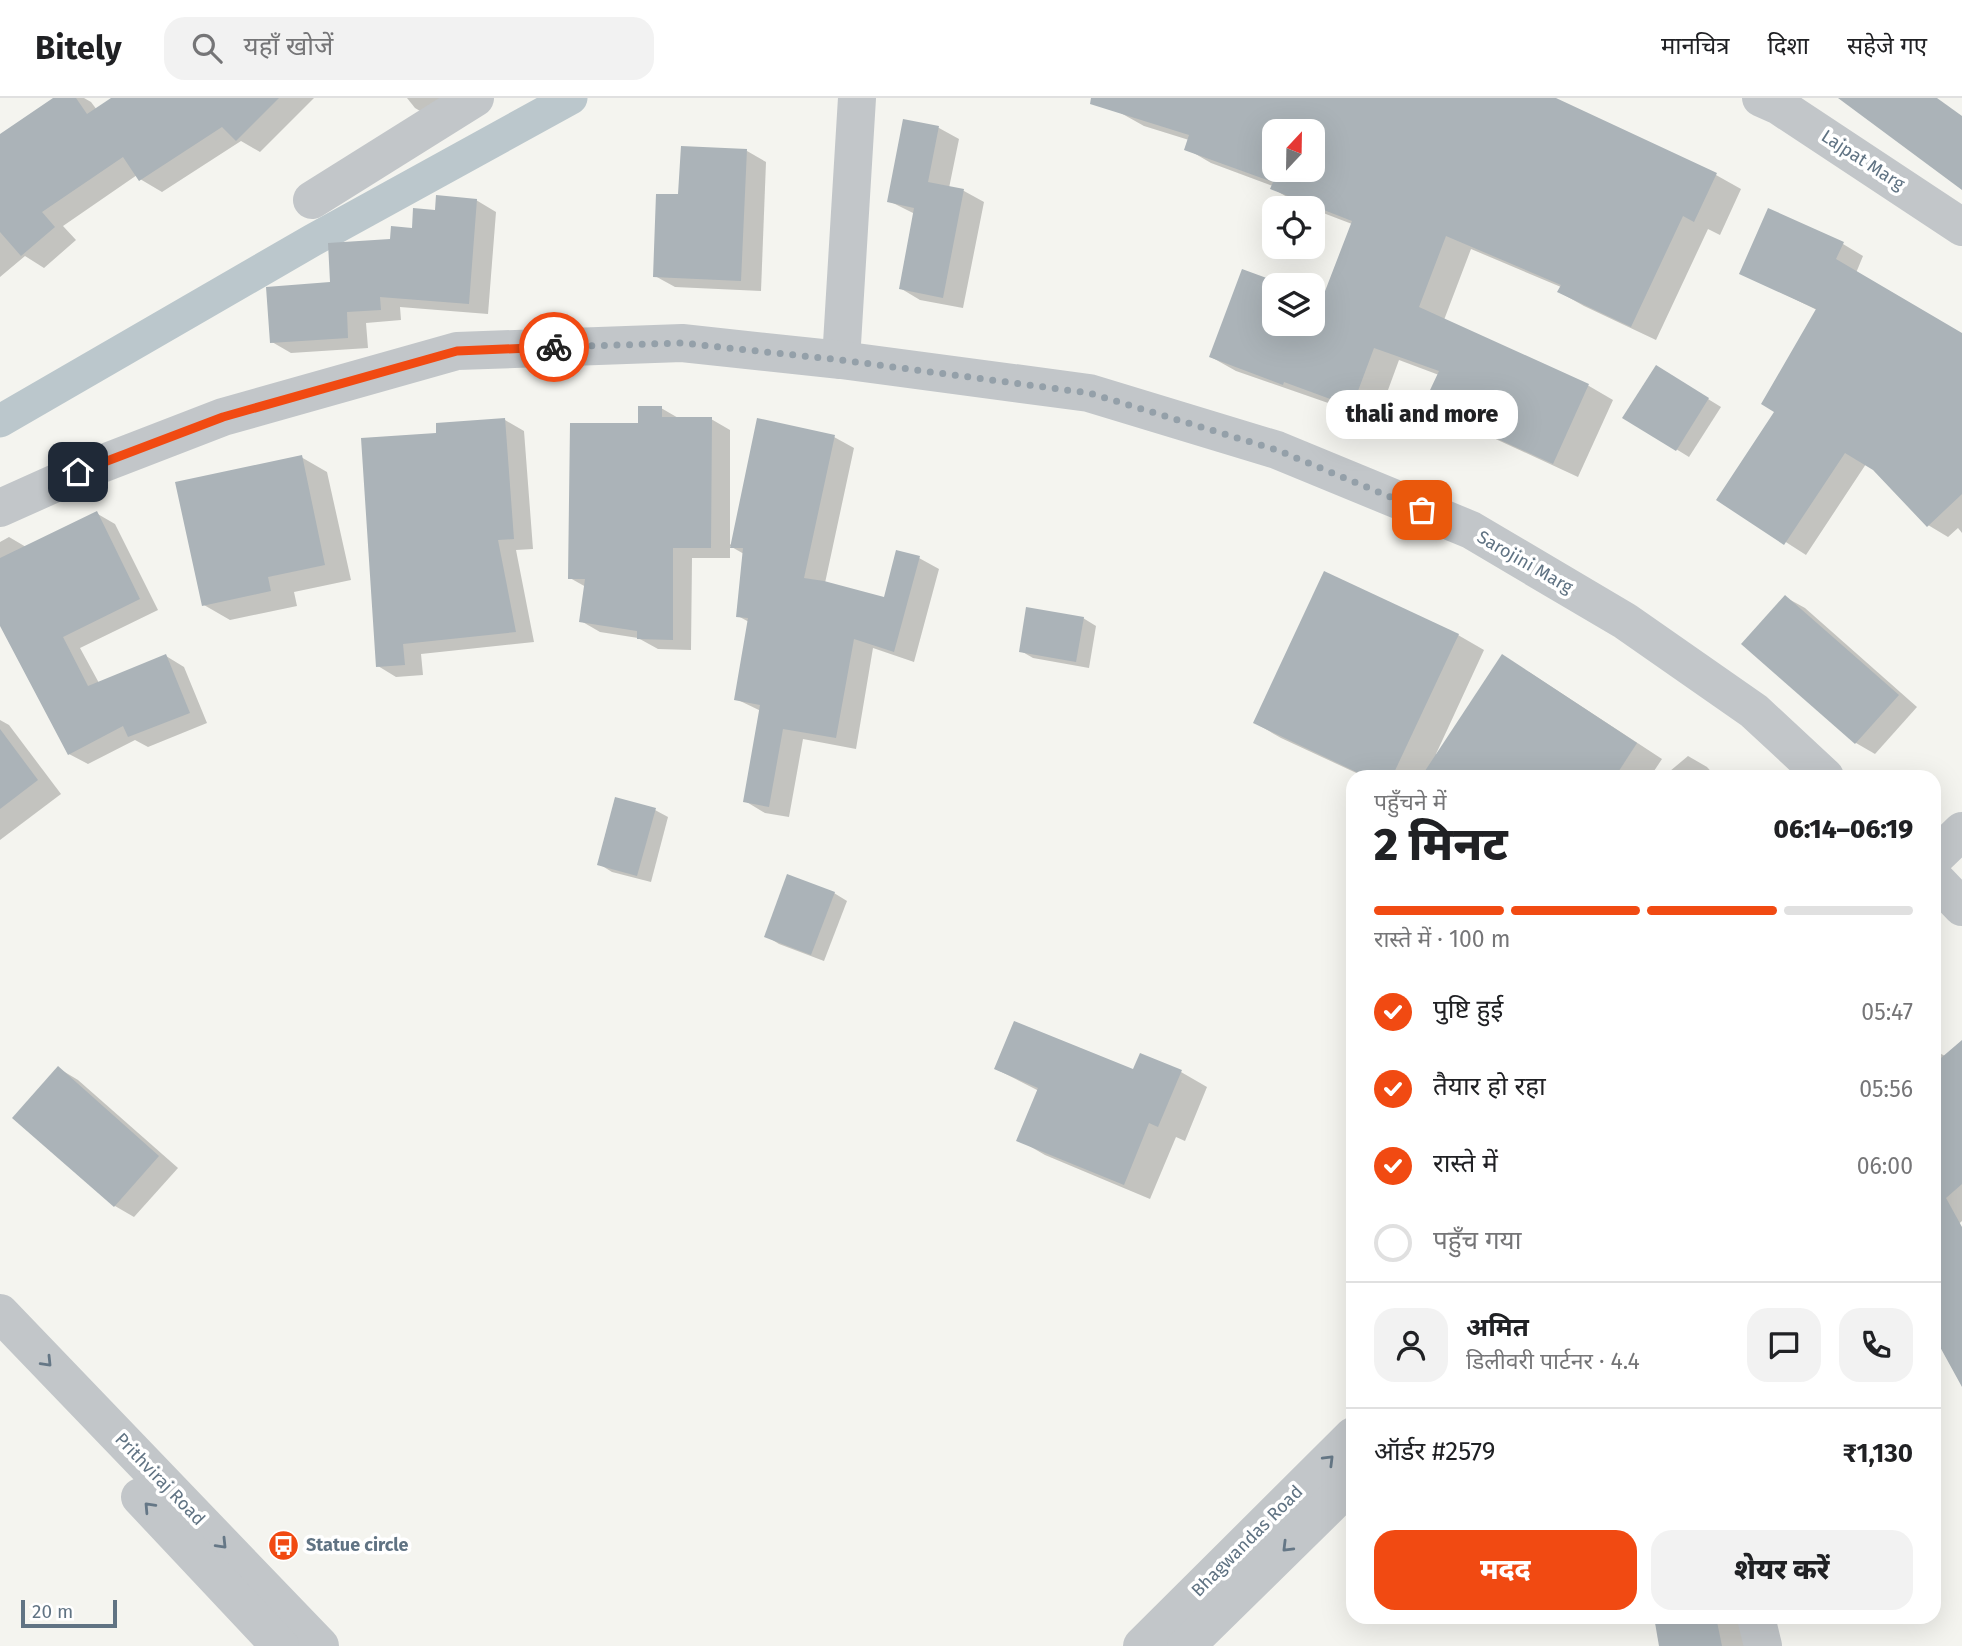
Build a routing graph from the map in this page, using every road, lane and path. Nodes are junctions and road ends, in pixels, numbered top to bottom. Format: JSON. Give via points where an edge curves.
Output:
{"nodes":[{"id":1,"x":475,"y":98,"type":"edge"},
{"id":2,"x":857,"y":98,"type":"edge"},
{"id":3,"x":1776,"y":101,"type":"edge"},
{"id":4,"x":312,"y":200,"type":"dead end"},
{"id":5,"x":1962,"y":227,"type":"edge"},
{"id":6,"x":841,"y":360,"type":"junction"},
{"id":7,"x":0,"y":508,"type":"edge"},
{"id":8,"x":1817,"y":770,"type":"edge"},
{"id":9,"x":1962,"y":831,"type":"edge"},
{"id":10,"x":1941,"y":851,"type":"edge"},
{"id":11,"x":0,"y":1313,"type":"edge"},
{"id":12,"x":0,"y":1349,"type":"edge"},
{"id":13,"x":1346,"y":1443,"type":"edge"},
{"id":14,"x":1346,"y":1489,"type":"edge"},
{"id":15,"x":1757,"y":1624,"type":"edge"},
{"id":16,"x":280,"y":1646,"type":"edge"},
{"id":17,"x":320,"y":1646,"type":"edge"},
{"id":18,"x":1142,"y":1646,"type":"edge"},
{"id":19,"x":1186,"y":1646,"type":"edge"},
{"id":20,"x":1762,"y":1646,"type":"edge"}],
"edges":[{"from":1,"to":4,"type":"street"},
{"from":2,"to":6,"type":"street"},
{"from":3,"to":5,"type":"street","name":"Lajpat Marg"},
{"from":6,"to":7,"type":"street","name":"Sarojini Marg","via":[[682,343],[457,351],[223,417],[78,472]]},
{"from":6,"to":8,"type":"street","name":"Sarojini Marg","via":[[1089,393],[1277,450],[1471,530],[1635,628],[1754,711]]},
{"from":9,"to":10,"type":"street"},
{"from":11,"to":17,"type":"street","name":"Prithviraj Road","one_way":true},
{"from":16,"to":12,"type":"street","name":"Prithviraj Road","one_way":true},
{"from":18,"to":13,"type":"street","name":"Bhagwandas Road","one_way":true},
{"from":14,"to":19,"type":"street","name":"Bhagwandas Road","one_way":true},
{"from":15,"to":20,"type":"street"}]}
